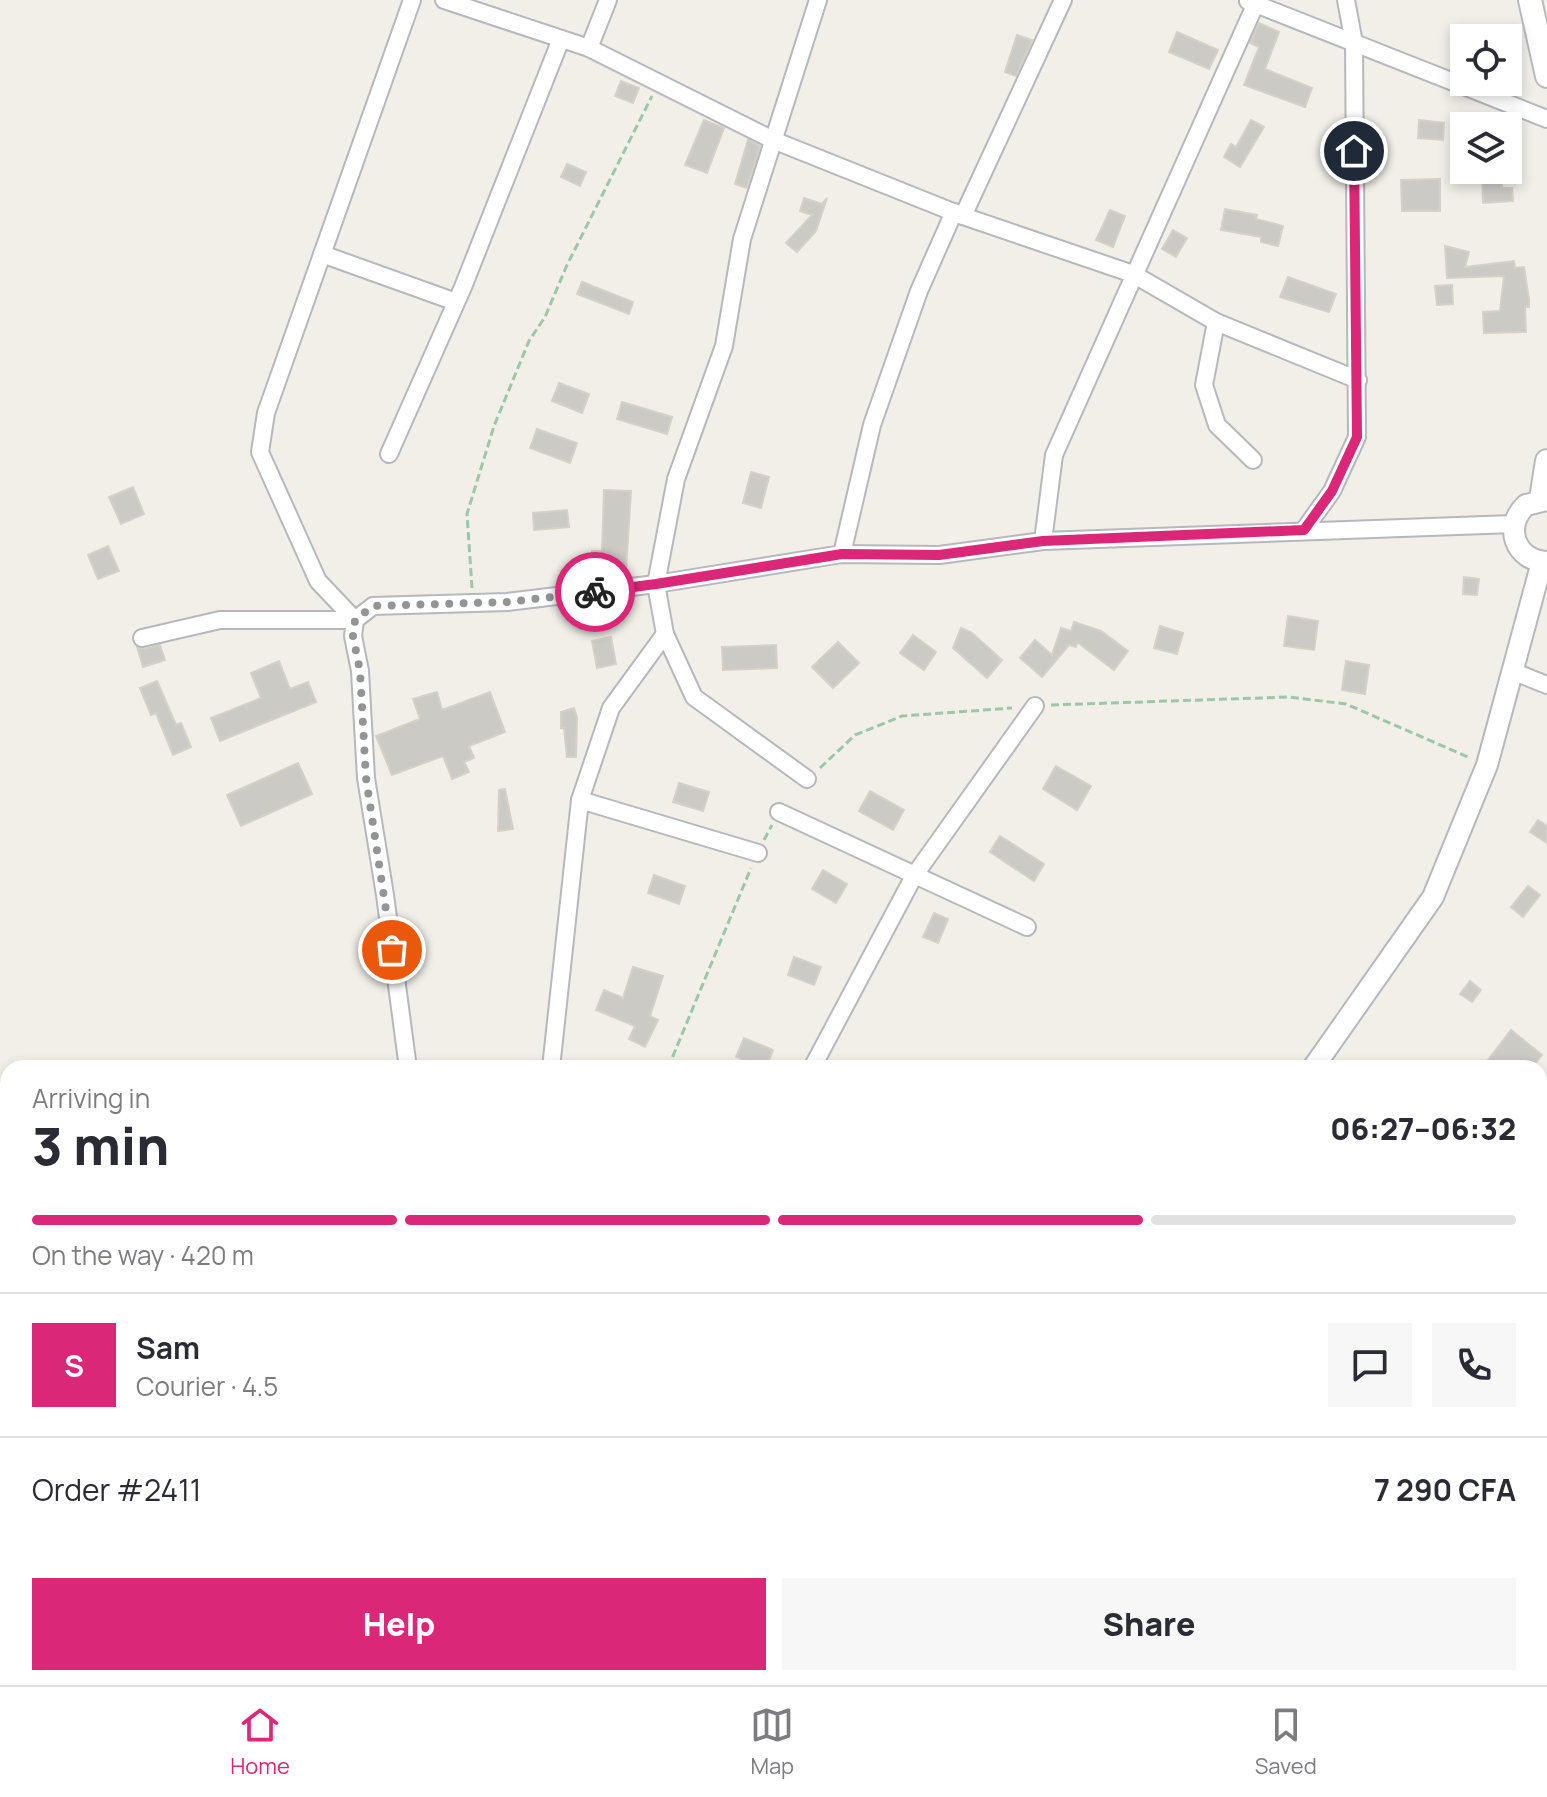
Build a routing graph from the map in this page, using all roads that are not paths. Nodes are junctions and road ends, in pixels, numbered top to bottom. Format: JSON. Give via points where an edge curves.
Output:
{"nodes":[{"id":1,"x":412,"y":0,"type":"edge"},
{"id":2,"x":444,"y":0,"type":"edge"},
{"id":3,"x":608,"y":0,"type":"edge"},
{"id":4,"x":818,"y":0,"type":"edge"},
{"id":5,"x":1063,"y":0,"type":"edge"},
{"id":6,"x":1346,"y":0,"type":"edge"},
{"id":7,"x":1530,"y":0,"type":"edge"},
{"id":8,"x":1251,"y":2,"type":"edge"},
{"id":9,"x":561,"y":39,"type":"junction"},
{"id":10,"x":1354,"y":43,"type":"junction"},
{"id":11,"x":589,"y":48,"type":"junction"},
{"id":12,"x":1547,"y":76,"type":"edge"},
{"id":13,"x":1547,"y":119,"type":"edge"},
{"id":14,"x":773,"y":140,"type":"junction"},
{"id":15,"x":959,"y":214,"type":"junction"},
{"id":16,"x":322,"y":254,"type":"junction"},
{"id":17,"x":1133,"y":274,"type":"junction"},
{"id":18,"x":456,"y":302,"type":"junction"},
{"id":19,"x":1216,"y":322,"type":"junction"},
{"id":20,"x":1358,"y":380,"type":"junction"},
{"id":21,"x":389,"y":454,"type":"dead end"},
{"id":22,"x":1253,"y":460,"type":"dead end"},
{"id":23,"x":1547,"y":461,"type":"edge"},
{"id":24,"x":1544,"y":499,"type":"edge"},
{"id":25,"x":1513,"y":524,"type":"junction"},
{"id":26,"x":1304,"y":530,"type":"junction"},
{"id":27,"x":1043,"y":541,"type":"junction"},
{"id":28,"x":842,"y":554,"type":"junction"},
{"id":29,"x":1544,"y":562,"type":"edge"},
{"id":30,"x":656,"y":584,"type":"junction"},
{"id":31,"x":355,"y":620,"type":"junction"},
{"id":32,"x":665,"y":634,"type":"junction"},
{"id":33,"x":142,"y":638,"type":"dead end"},
{"id":34,"x":1512,"y":671,"type":"junction"},
{"id":35,"x":1547,"y":685,"type":"edge"},
{"id":36,"x":1035,"y":706,"type":"road end"},
{"id":37,"x":807,"y":779,"type":"road end"},
{"id":38,"x":580,"y":800,"type":"junction"},
{"id":39,"x":779,"y":812,"type":"road end"},
{"id":40,"x":758,"y":853,"type":"road end"},
{"id":41,"x":914,"y":876,"type":"junction"},
{"id":42,"x":1027,"y":927,"type":"dead end"},
{"id":43,"x":407,"y":1060,"type":"edge"},
{"id":44,"x":552,"y":1060,"type":"edge"},
{"id":45,"x":816,"y":1060,"type":"edge"},
{"id":46,"x":1319,"y":1060,"type":"edge"}],
"edges":[{"from":1,"to":16,"type":"street"},
{"from":2,"to":9,"type":"street"},
{"from":3,"to":11,"type":"street"},
{"from":4,"to":14,"type":"street"},
{"from":5,"to":15,"type":"street"},
{"from":6,"to":10,"type":"street"},
{"from":7,"to":12,"type":"main road"},
{"from":8,"to":10,"type":"street"},
{"from":8,"to":17,"type":"street"},
{"from":9,"to":11,"type":"street"},
{"from":9,"to":18,"type":"street"},
{"from":10,"to":13,"type":"street"},
{"from":10,"to":20,"type":"street"},
{"from":11,"to":14,"type":"street"},
{"from":14,"to":15,"type":"street"},
{"from":14,"to":30,"type":"street","via":[[742,239],[724,346],[676,479]]},
{"from":15,"to":17,"type":"street"},
{"from":15,"to":28,"type":"street","via":[[919,291],[872,425]]},
{"from":16,"to":18,"type":"street"},
{"from":16,"to":31,"type":"street","via":[[266,413],[260,452],[318,581]]},
{"from":17,"to":19,"type":"street"},
{"from":17,"to":27,"type":"street","via":[[1054,455]]},
{"from":18,"to":21,"type":"street"},
{"from":19,"to":20,"type":"street"},
{"from":19,"to":22,"type":"street","via":[[1204,385],[1217,425]]},
{"from":20,"to":26,"type":"street","via":[[1357,437],[1332,491]]},
{"from":23,"to":24,"type":"main road"},
{"from":24,"to":25,"type":"street","via":[[1520,510]]},
{"from":25,"to":26,"type":"street"},
{"from":25,"to":29,"type":"street","via":[[1519,549]]},
{"from":26,"to":27,"type":"street"},
{"from":27,"to":28,"type":"street","via":[[939,555]]},
{"from":28,"to":30,"type":"street"},
{"from":29,"to":34,"type":"street"},
{"from":30,"to":31,"type":"street","via":[[507,602],[373,606]]},
{"from":30,"to":32,"type":"street"},
{"from":31,"to":33,"type":"street","via":[[220,620]]},
{"from":31,"to":43,"type":"street","via":[[366,778]]},
{"from":32,"to":37,"type":"street","via":[[694,697]]},
{"from":32,"to":38,"type":"street","via":[[611,708]]},
{"from":34,"to":35,"type":"street"},
{"from":34,"to":46,"type":"street","via":[[1487,765],[1433,897]]},
{"from":36,"to":41,"type":"street"},
{"from":38,"to":40,"type":"street"},
{"from":38,"to":44,"type":"street"},
{"from":39,"to":41,"type":"street"},
{"from":41,"to":42,"type":"street"},
{"from":41,"to":45,"type":"street"}]}
